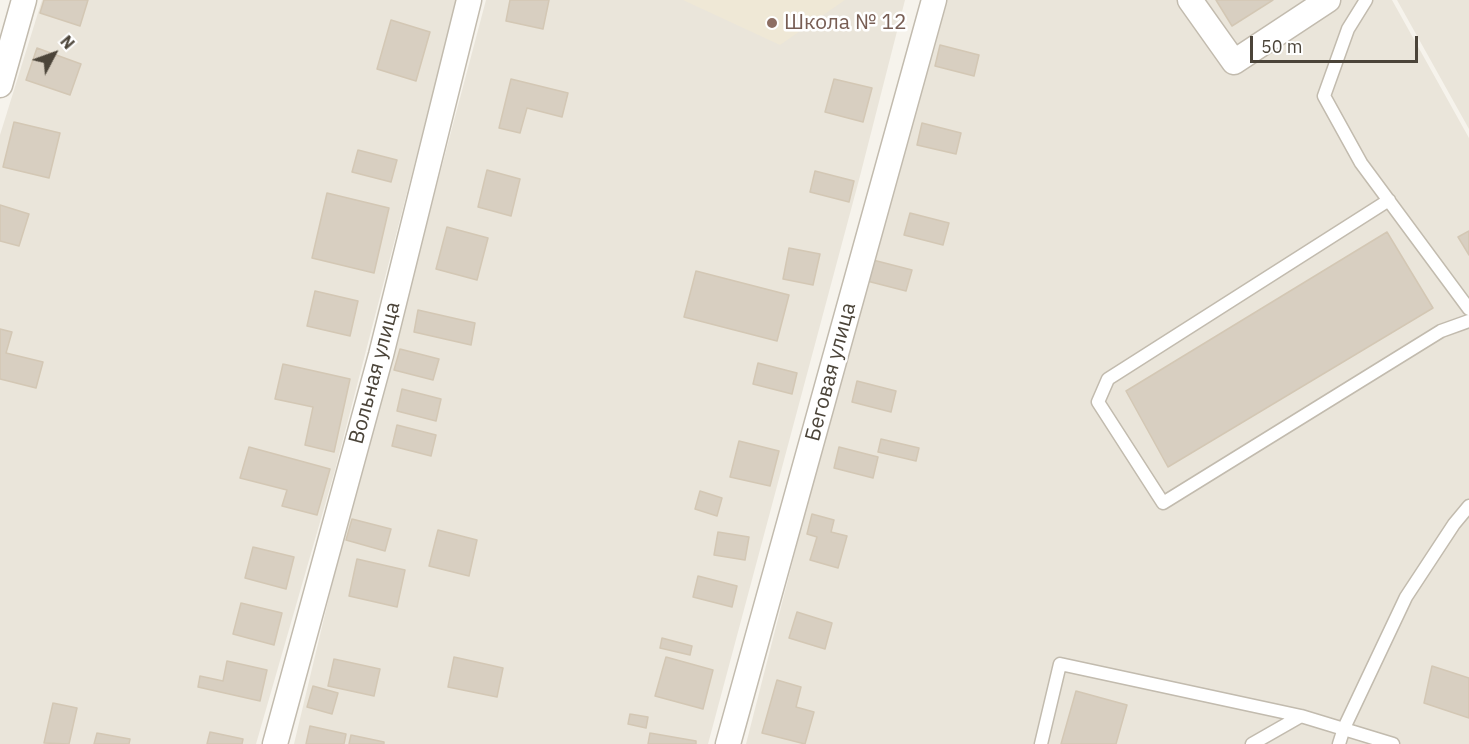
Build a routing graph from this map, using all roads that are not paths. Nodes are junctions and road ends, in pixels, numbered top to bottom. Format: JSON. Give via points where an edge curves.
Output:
{"nodes":[{"id":1,"x":24,"y":0,"type":"edge"},
{"id":2,"x":469,"y":0,"type":"edge"},
{"id":3,"x":934,"y":0,"type":"edge"},
{"id":4,"x":1190,"y":0,"type":"edge"},
{"id":5,"x":1329,"y":0,"type":"edge"},
{"id":6,"x":1365,"y":0,"type":"edge"},
{"id":7,"x":0,"y":85,"type":"edge"},
{"id":8,"x":1389,"y":200,"type":"junction"},
{"id":9,"x":1469,"y":309,"type":"edge"},
{"id":10,"x":1469,"y":321,"type":"edge"},
{"id":11,"x":1469,"y":506,"type":"edge"},
{"id":12,"x":1301,"y":716,"type":"junction"},
{"id":13,"x":1344,"y":728,"type":"junction"},
{"id":14,"x":275,"y":744,"type":"edge"},
{"id":15,"x":728,"y":744,"type":"edge"},
{"id":16,"x":1041,"y":744,"type":"edge"},
{"id":17,"x":1252,"y":744,"type":"edge"},
{"id":18,"x":1340,"y":744,"type":"edge"},
{"id":19,"x":1393,"y":744,"type":"edge"}],
"edges":[{"from":1,"to":7,"type":"street"},
{"from":2,"to":14,"type":"street","name":"Вольная улица","via":[[381,355]]},
{"from":3,"to":15,"type":"street","name":"Беговая улица"},
{"from":4,"to":5,"type":"street","via":[[1234,62]]},
{"from":6,"to":8,"type":"lane","via":[[1348,29],[1324,96],[1361,163]]},
{"from":8,"to":9,"type":"lane"},
{"from":8,"to":10,"type":"lane","via":[[1108,379],[1098,402],[1163,503],[1441,331]]},
{"from":11,"to":13,"type":"lane","via":[[1406,597]]},
{"from":12,"to":13,"type":"lane"},
{"from":12,"to":16,"type":"lane","via":[[1060,664]]},
{"from":12,"to":17,"type":"lane"},
{"from":13,"to":18,"type":"lane"},
{"from":13,"to":19,"type":"lane"}]}
